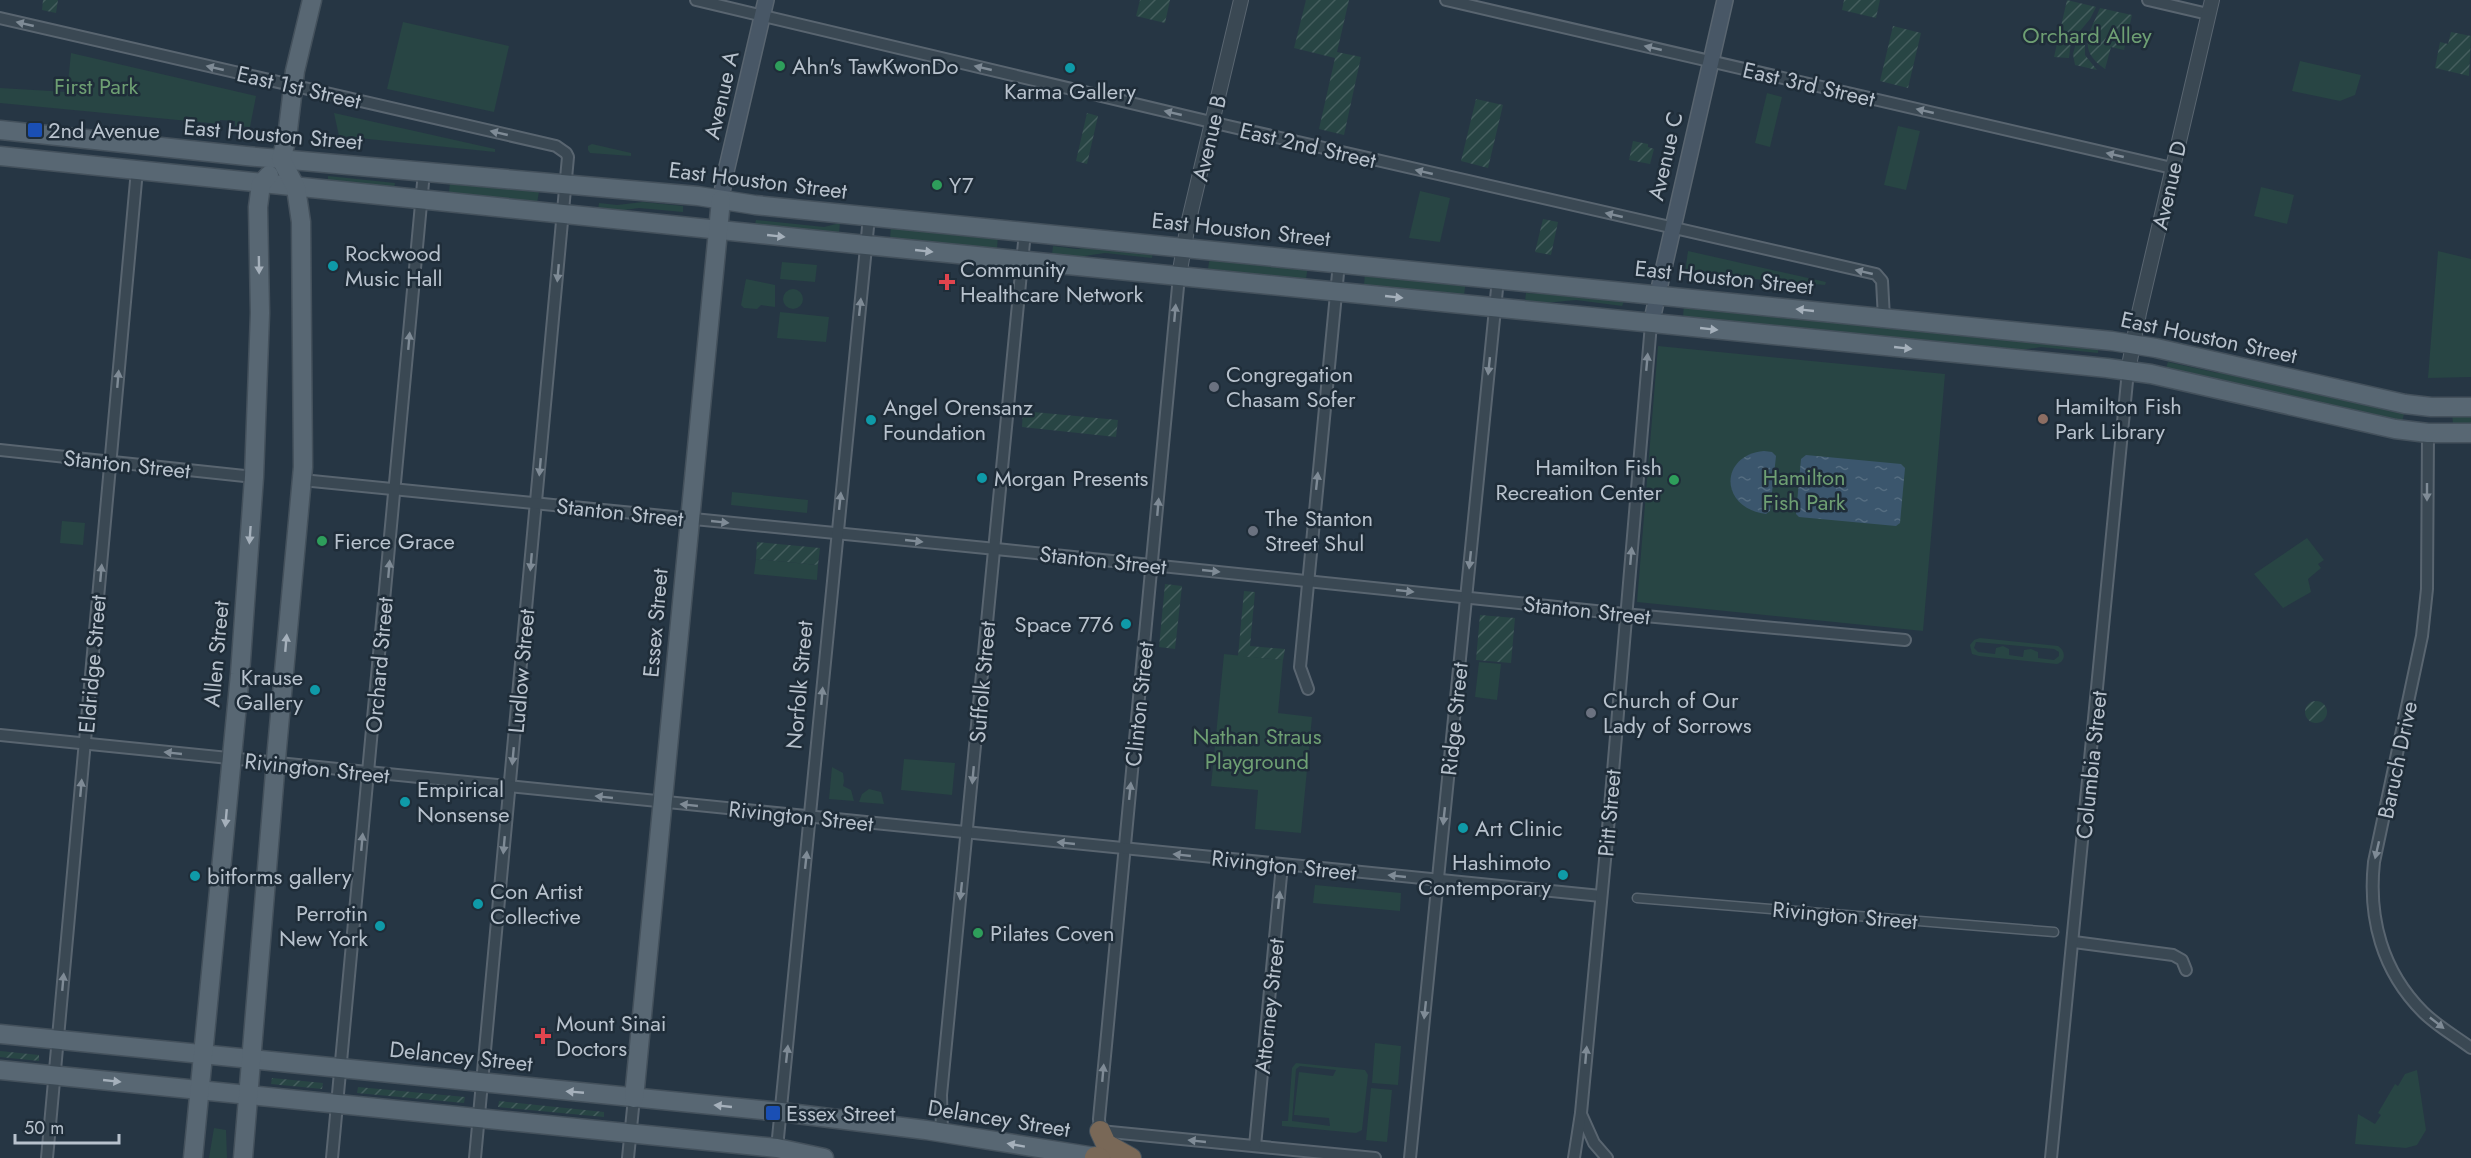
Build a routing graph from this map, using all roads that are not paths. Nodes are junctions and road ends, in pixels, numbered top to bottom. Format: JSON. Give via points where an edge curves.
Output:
{"nodes":[{"id":1,"x":312,"y":0,"type":"edge"},
{"id":2,"x":696,"y":0,"type":"edge"},
{"id":3,"x":766,"y":0,"type":"edge"},
{"id":4,"x":1241,"y":0,"type":"edge"},
{"id":5,"x":1446,"y":0,"type":"edge"},
{"id":6,"x":1725,"y":0,"type":"edge"},
{"id":7,"x":2148,"y":0,"type":"edge"},
{"id":8,"x":2210,"y":7,"type":"edge"},
{"id":9,"x":763,"y":15,"type":"junction"},
{"id":10,"x":0,"y":18,"type":"edge"},
{"id":11,"x":1710,"y":61,"type":"junction"},
{"id":12,"x":293,"y":86,"type":"junction"},
{"id":13,"x":1212,"y":123,"type":"junction"},
{"id":14,"x":0,"y":130,"type":"edge"},
{"id":15,"x":0,"y":156,"type":"edge"},
{"id":16,"x":281,"y":159,"type":"junction"},
{"id":17,"x":2172,"y":168,"type":"junction"},
{"id":18,"x":138,"y":170,"type":"junction"},
{"id":19,"x":424,"y":172,"type":"junction"},
{"id":20,"x":261,"y":184,"type":"junction"},
{"id":21,"x":567,"y":184,"type":"junction"},
{"id":22,"x":296,"y":188,"type":"junction"},
{"id":23,"x":422,"y":200,"type":"junction"},
{"id":24,"x":722,"y":200,"type":"junction"},
{"id":25,"x":564,"y":215,"type":"junction"},
{"id":26,"x":869,"y":217,"type":"junction"},
{"id":27,"x":1671,"y":229,"type":"junction"},
{"id":28,"x":718,"y":230,"type":"junction"},
{"id":29,"x":1026,"y":232,"type":"junction"},
{"id":30,"x":866,"y":245,"type":"junction"},
{"id":31,"x":1184,"y":248,"type":"junction"},
{"id":32,"x":1022,"y":260,"type":"junction"},
{"id":33,"x":1339,"y":263,"type":"junction"},
{"id":34,"x":1179,"y":276,"type":"junction"},
{"id":35,"x":1498,"y":279,"type":"junction"},
{"id":36,"x":1336,"y":291,"type":"junction"},
{"id":37,"x":1656,"y":295,"type":"junction"},
{"id":38,"x":1495,"y":307,"type":"junction"},
{"id":39,"x":1884,"y":318,"type":"junction"},
{"id":40,"x":1651,"y":324,"type":"junction"},
{"id":41,"x":2133,"y":344,"type":"junction"},
{"id":42,"x":2128,"y":371,"type":"junction"},
{"id":43,"x":2471,"y":407,"type":"edge"},
{"id":44,"x":2428,"y":433,"type":"junction"},
{"id":45,"x":2471,"y":433,"type":"edge"},
{"id":46,"x":0,"y":450,"type":"edge"},
{"id":47,"x":111,"y":462,"type":"junction"},
{"id":48,"x":254,"y":477,"type":"junction"},
{"id":49,"x":302,"y":480,"type":"junction"},
{"id":50,"x":396,"y":489,"type":"junction"},
{"id":51,"x":537,"y":503,"type":"junction"},
{"id":52,"x":689,"y":519,"type":"junction"},
{"id":53,"x":837,"y":534,"type":"junction"},
{"id":54,"x":994,"y":549,"type":"junction"},
{"id":55,"x":1153,"y":565,"type":"junction"},
{"id":56,"x":1307,"y":581,"type":"junction"},
{"id":57,"x":1466,"y":598,"type":"junction"},
{"id":58,"x":1626,"y":614,"type":"junction"},
{"id":59,"x":1905,"y":640,"type":"dead end"},
{"id":60,"x":1308,"y":689,"type":"dead end"},
{"id":61,"x":0,"y":735,"type":"edge"},
{"id":62,"x":85,"y":744,"type":"junction"},
{"id":63,"x":231,"y":759,"type":"junction"},
{"id":64,"x":275,"y":764,"type":"junction"},
{"id":65,"x":369,"y":773,"type":"junction"},
{"id":66,"x":510,"y":787,"type":"junction"},
{"id":67,"x":662,"y":803,"type":"junction"},
{"id":68,"x":810,"y":818,"type":"junction"},
{"id":69,"x":967,"y":833,"type":"junction"},
{"id":70,"x":1124,"y":849,"type":"junction"},
{"id":71,"x":1282,"y":865,"type":"junction"},
{"id":72,"x":1438,"y":880,"type":"junction"},
{"id":73,"x":1601,"y":896,"type":"junction"},
{"id":74,"x":1636,"y":898,"type":"dead end"},
{"id":75,"x":2054,"y":932,"type":"dead end"},
{"id":76,"x":2074,"y":942,"type":"junction"},
{"id":77,"x":2186,"y":970,"type":"dead end"},
{"id":78,"x":0,"y":1034,"type":"edge"},
{"id":79,"x":57,"y":1040,"type":"junction"},
{"id":80,"x":2471,"y":1048,"type":"edge"},
{"id":81,"x":204,"y":1055,"type":"junction"},
{"id":82,"x":252,"y":1060,"type":"junction"},
{"id":83,"x":340,"y":1068,"type":"junction"},
{"id":84,"x":0,"y":1070,"type":"edge"},
{"id":85,"x":54,"y":1075,"type":"junction"},
{"id":86,"x":482,"y":1083,"type":"junction"},
{"id":87,"x":201,"y":1090,"type":"junction"},
{"id":88,"x":249,"y":1095,"type":"junction"},
{"id":89,"x":634,"y":1098,"type":"junction"},
{"id":90,"x":337,"y":1104,"type":"junction"},
{"id":91,"x":781,"y":1112,"type":"junction"},
{"id":92,"x":1581,"y":1113,"type":"junction"},
{"id":93,"x":478,"y":1118,"type":"junction"},
{"id":94,"x":1100,"y":1131,"type":"junction"},
{"id":95,"x":942,"y":1132,"type":"junction"},
{"id":96,"x":630,"y":1134,"type":"junction"},
{"id":97,"x":1255,"y":1146,"type":"junction"},
{"id":98,"x":776,"y":1153,"type":"edge"},
{"id":99,"x":1095,"y":1157,"type":"edge"},
{"id":100,"x":47,"y":1158,"type":"edge"},
{"id":101,"x":193,"y":1158,"type":"edge"},
{"id":102,"x":243,"y":1158,"type":"edge"},
{"id":103,"x":332,"y":1158,"type":"edge"},
{"id":104,"x":475,"y":1158,"type":"edge"},
{"id":105,"x":628,"y":1158,"type":"edge"},
{"id":106,"x":824,"y":1158,"type":"edge"},
{"id":107,"x":1100,"y":1158,"type":"edge"},
{"id":108,"x":1131,"y":1158,"type":"edge"},
{"id":109,"x":1375,"y":1158,"type":"edge"},
{"id":110,"x":1410,"y":1158,"type":"edge"},
{"id":111,"x":1574,"y":1158,"type":"edge"},
{"id":112,"x":1607,"y":1158,"type":"edge"},
{"id":113,"x":2051,"y":1158,"type":"edge"}],
"edges":[{"from":1,"to":12,"type":"main road"},
{"from":2,"to":9,"type":"street","name":"East 2nd Street"},
{"from":3,"to":9,"type":"main road","name":"Avenue A"},
{"from":4,"to":13,"type":"street","name":"Avenue B"},
{"from":11,"to":5,"type":"street","name":"East 3rd Street","one_way":true},
{"from":6,"to":11,"type":"main road","name":"Avenue C"},
{"from":7,"to":8,"type":"street"},
{"from":8,"to":17,"type":"street","name":"Avenue D"},
{"from":13,"to":9,"type":"street","name":"East 2nd Street","one_way":true},
{"from":9,"to":24,"type":"main road","name":"Avenue A"},
{"from":12,"to":10,"type":"street","name":"East 1st Street","one_way":true},
{"from":17,"to":11,"type":"street","name":"East 3rd Street","one_way":true},
{"from":11,"to":27,"type":"main road","name":"Avenue C"},
{"from":12,"to":16,"type":"main road"},
{"from":21,"to":12,"type":"street","name":"East 1st Street","one_way":true,"via":[[568,157],[556,146]]},
{"from":27,"to":13,"type":"street","name":"East 2nd Street","one_way":true},
{"from":13,"to":31,"type":"street","name":"Avenue B"},
{"from":14,"to":16,"type":"main road","name":"East Houston Street"},
{"from":15,"to":18,"type":"main road"},
{"from":16,"to":19,"type":"main road","name":"East Houston Street"},
{"from":16,"to":20,"type":"main road"},
{"from":16,"to":22,"type":"main road"},
{"from":17,"to":41,"type":"street","name":"Avenue D"},
{"from":18,"to":20,"type":"main road"},
{"from":47,"to":18,"type":"street","name":"Eldridge Street","one_way":true},
{"from":19,"to":21,"type":"main road","name":"East Houston Street"},
{"from":19,"to":23,"type":"street","name":"Orchard Street"},
{"from":20,"to":22,"type":"main road"},
{"from":20,"to":48,"type":"main road","name":"Allen Street","one_way":true},
{"from":21,"to":24,"type":"main road","name":"East Houston Street"},
{"from":21,"to":25,"type":"street","name":"Ludlow Street"},
{"from":22,"to":23,"type":"main road"},
{"from":22,"to":49,"type":"main road","via":[[301,222]]},
{"from":23,"to":25,"type":"main road"},
{"from":50,"to":23,"type":"street","name":"Orchard Street","one_way":true},
{"from":24,"to":26,"type":"main road","name":"East Houston Street"},
{"from":24,"to":28,"type":"main road","name":"Essex Street"},
{"from":25,"to":28,"type":"main road"},
{"from":25,"to":51,"type":"street","name":"Ludlow Street","one_way":true},
{"from":26,"to":29,"type":"main road","name":"East Houston Street"},
{"from":26,"to":30,"type":"street","name":"Norfolk Street"},
{"from":27,"to":37,"type":"main road","name":"Avenue C"},
{"from":39,"to":27,"type":"street","name":"East 2nd Street","one_way":true,"via":[[1882,281],[1875,274]]},
{"from":28,"to":30,"type":"main road","one_way":true},
{"from":28,"to":52,"type":"main road","name":"Essex Street"},
{"from":29,"to":31,"type":"main road","name":"East Houston Street"},
{"from":29,"to":32,"type":"street","name":"Suffolk Street"},
{"from":30,"to":32,"type":"main road","one_way":true},
{"from":53,"to":30,"type":"street","name":"Norfolk Street","one_way":true},
{"from":31,"to":33,"type":"main road","name":"East Houston Street"},
{"from":31,"to":34,"type":"street","name":"Avenue B"},
{"from":32,"to":34,"type":"main road"},
{"from":32,"to":54,"type":"street","name":"Suffolk Street"},
{"from":33,"to":35,"type":"main road","name":"East Houston Street"},
{"from":33,"to":36,"type":"street"},
{"from":34,"to":36,"type":"main road"},
{"from":55,"to":34,"type":"street","name":"Clinton Street","one_way":true},
{"from":35,"to":37,"type":"main road","name":"East Houston Street"},
{"from":35,"to":38,"type":"street","name":"Ridge Street"},
{"from":36,"to":38,"type":"main road","one_way":true},
{"from":56,"to":36,"type":"street","one_way":true},
{"from":39,"to":37,"type":"main road","name":"East Houston Street","one_way":true},
{"from":37,"to":40,"type":"main road","name":"Avenue C"},
{"from":38,"to":40,"type":"main road"},
{"from":38,"to":57,"type":"street","name":"Ridge Street","one_way":true},
{"from":39,"to":41,"type":"main road","name":"East Houston Street"},
{"from":40,"to":42,"type":"main road","one_way":true},
{"from":58,"to":40,"type":"street","name":"Pitt Street","one_way":true},
{"from":41,"to":42,"type":"street","name":"Avenue D"},
{"from":41,"to":43,"type":"main road","name":"East Houston Street","via":[[2416,406]]},
{"from":42,"to":44,"type":"main road"},
{"from":42,"to":76,"type":"street","name":"Columbia Street"},
{"from":44,"to":45,"type":"main road"},
{"from":44,"to":80,"type":"street","name":"Baruch Drive","one_way":true,"via":[[2427,589],[2422,636],[2374,862],[2373,911],[2386,960],[2408,996]]},
{"from":46,"to":47,"type":"street","name":"Stanton Street"},
{"from":47,"to":48,"type":"street","name":"Stanton Street"},
{"from":62,"to":47,"type":"street","name":"Eldridge Street","one_way":true},
{"from":48,"to":63,"type":"main road","name":"Allen Street","one_way":true},
{"from":49,"to":50,"type":"street","name":"Stanton Street"},
{"from":64,"to":49,"type":"main road","one_way":true},
{"from":50,"to":51,"type":"street","name":"Stanton Street"},
{"from":65,"to":50,"type":"street","name":"Orchard Street","one_way":true},
{"from":51,"to":52,"type":"street","name":"Stanton Street"},
{"from":51,"to":66,"type":"street","name":"Ludlow Street","one_way":true},
{"from":52,"to":53,"type":"street","name":"Stanton Street","one_way":true},
{"from":52,"to":67,"type":"main road","name":"Essex Street"},
{"from":53,"to":54,"type":"street","name":"Stanton Street","one_way":true},
{"from":68,"to":53,"type":"street","name":"Norfolk Street","one_way":true},
{"from":54,"to":55,"type":"street","name":"Stanton Street"},
{"from":54,"to":69,"type":"street","name":"Suffolk Street","one_way":true},
{"from":55,"to":56,"type":"street","name":"Stanton Street","one_way":true},
{"from":70,"to":55,"type":"street","name":"Clinton Street","one_way":true},
{"from":56,"to":57,"type":"street","name":"Stanton Street","one_way":true},
{"from":56,"to":60,"type":"street","via":[[1300,667]]},
{"from":57,"to":58,"type":"street","name":"Stanton Street"},
{"from":57,"to":72,"type":"street","name":"Ridge Street","one_way":true},
{"from":58,"to":59,"type":"street","name":"Stanton Street"},
{"from":58,"to":73,"type":"street","name":"Pitt Street"},
{"from":61,"to":62,"type":"street","name":"Rivington Street"},
{"from":63,"to":62,"type":"street","name":"Rivington Street","one_way":true},
{"from":79,"to":62,"type":"street","name":"Eldridge Street","one_way":true},
{"from":63,"to":64,"type":"street","name":"Rivington Street"},
{"from":63,"to":81,"type":"main road","name":"Allen Street","one_way":true},
{"from":64,"to":65,"type":"street","name":"Rivington Street"},
{"from":64,"to":82,"type":"main road"},
{"from":65,"to":66,"type":"street","name":"Rivington Street"},
{"from":83,"to":65,"type":"street","name":"Orchard Street","one_way":true},
{"from":67,"to":66,"type":"street","name":"Rivington Street","one_way":true},
{"from":66,"to":86,"type":"street","name":"Ludlow Street","one_way":true},
{"from":68,"to":67,"type":"street","name":"Rivington Street","one_way":true},
{"from":67,"to":89,"type":"main road","name":"Essex Street"},
{"from":68,"to":69,"type":"street","name":"Rivington Street"},
{"from":91,"to":68,"type":"street","name":"Norfolk Street","one_way":true},
{"from":70,"to":69,"type":"street","name":"Rivington Street","one_way":true},
{"from":69,"to":95,"type":"street","name":"Suffolk Street","one_way":true,"via":[[941,1095]]},
{"from":71,"to":70,"type":"street","name":"Rivington Street","one_way":true},
{"from":94,"to":70,"type":"street","name":"Clinton Street","one_way":true},
{"from":72,"to":71,"type":"street","name":"Rivington Street","one_way":true},
{"from":97,"to":71,"type":"street","name":"Attorney Street","one_way":true},
{"from":72,"to":73,"type":"street","name":"Rivington Street"},
{"from":72,"to":110,"type":"street","name":"Ridge Street","one_way":true},
{"from":92,"to":73,"type":"street","name":"Pitt Street","one_way":true},
{"from":74,"to":75,"type":"street","name":"Rivington Street"},
{"from":76,"to":77,"type":"street","via":[[2173,955],[2182,960]]},
{"from":76,"to":113,"type":"street","name":"Columbia Street"},
{"from":78,"to":79,"type":"main road","name":"Delancey Street"},
{"from":79,"to":81,"type":"main road","name":"Delancey Street"},
{"from":79,"to":85,"type":"street","name":"Eldridge Street"},
{"from":81,"to":82,"type":"main road","name":"Delancey Street"},
{"from":81,"to":87,"type":"main road","name":"Allen Street"},
{"from":82,"to":83,"type":"main road","name":"Delancey Street"},
{"from":82,"to":88,"type":"main road"},
{"from":83,"to":86,"type":"main road","name":"Delancey Street"},
{"from":83,"to":90,"type":"street","name":"Orchard Street"},
{"from":84,"to":85,"type":"main road"},
{"from":85,"to":87,"type":"main road","one_way":true},
{"from":85,"to":100,"type":"street","name":"Eldridge Street"},
{"from":89,"to":86,"type":"main road","name":"Delancey Street","one_way":true},
{"from":86,"to":93,"type":"street","name":"Ludlow Street"},
{"from":87,"to":88,"type":"main road"},
{"from":87,"to":101,"type":"main road","name":"Allen Street"},
{"from":88,"to":90,"type":"main road"},
{"from":88,"to":102,"type":"main road"},
{"from":91,"to":89,"type":"main road","name":"Delancey Street","one_way":true},
{"from":89,"to":96,"type":"street","name":"Essex Street"},
{"from":90,"to":93,"type":"main road"},
{"from":90,"to":103,"type":"street","name":"Orchard Street"},
{"from":91,"to":95,"type":"main road","name":"Delancey Street"},
{"from":91,"to":98,"type":"street","name":"Norfolk Street"},
{"from":92,"to":111,"type":"street","name":"Pitt Street"},
{"from":92,"to":112,"type":"street","via":[[1594,1143]]},
{"from":93,"to":96,"type":"main road"},
{"from":93,"to":104,"type":"street","name":"Ludlow Street"},
{"from":97,"to":94,"type":"street","name":"Delancey Street","one_way":true},
{"from":94,"to":108,"type":"highway","via":[[1106,1144]]},
{"from":99,"to":95,"type":"main road","name":"Delancey Street","one_way":true},
{"from":96,"to":98,"type":"main road"},
{"from":96,"to":105,"type":"street","name":"Essex Street"},
{"from":97,"to":109,"type":"street","name":"Delancey Street"},
{"from":98,"to":106,"type":"main road"},
{"from":99,"to":107,"type":"highway"}]}
